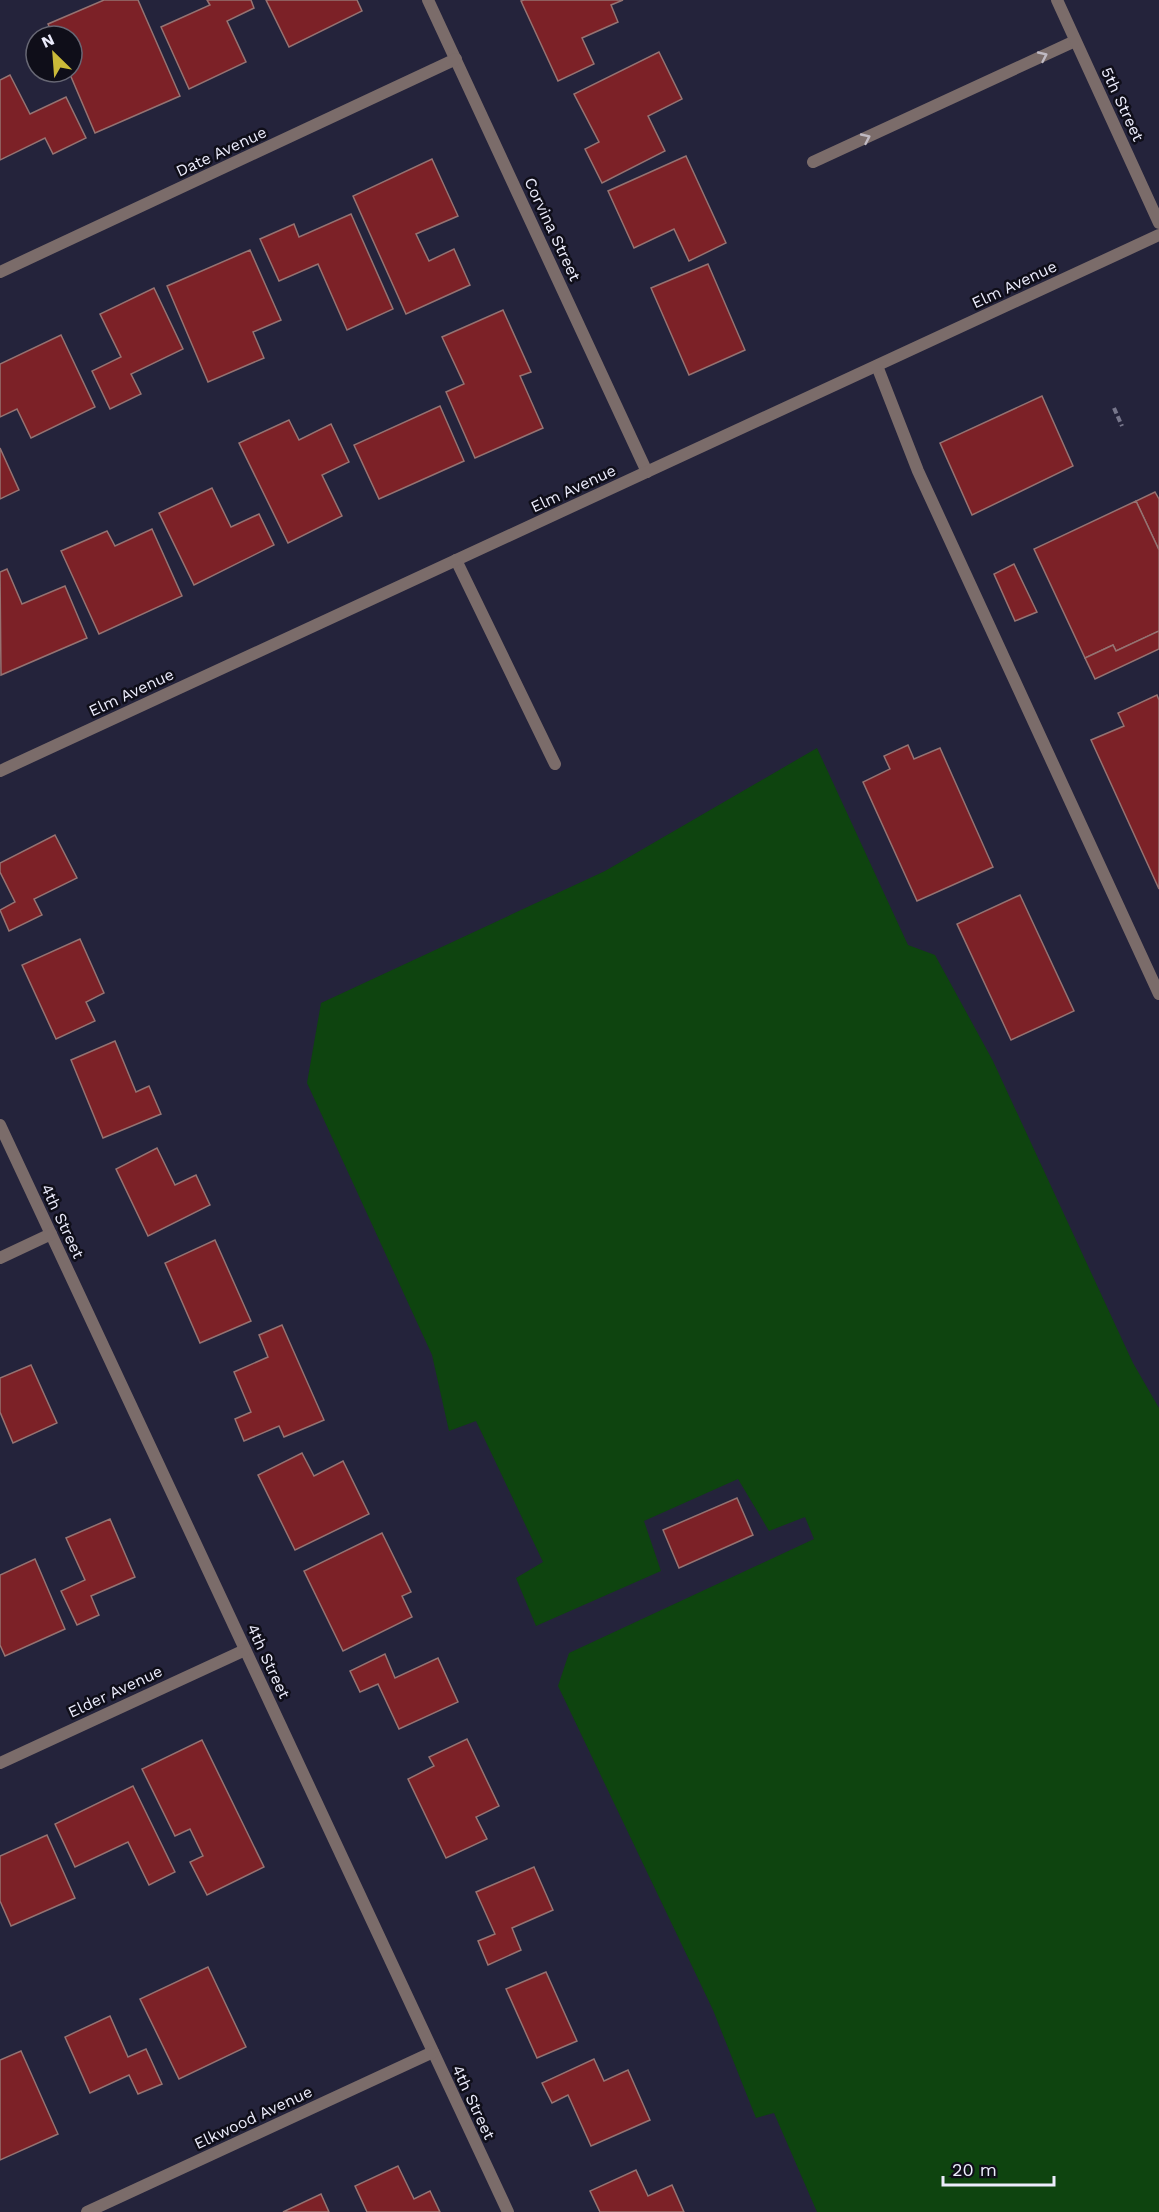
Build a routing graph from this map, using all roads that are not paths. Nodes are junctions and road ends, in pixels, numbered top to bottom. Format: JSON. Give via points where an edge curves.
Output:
{"nodes":[{"id":1,"x":428,"y":0,"type":"edge"},
{"id":2,"x":1057,"y":0,"type":"edge"},
{"id":3,"x":1075,"y":41,"type":"junction"},
{"id":4,"x":456,"y":59,"type":"junction"},
{"id":5,"x":813,"y":162,"type":"dead end"},
{"id":6,"x":1159,"y":223,"type":"edge"},
{"id":7,"x":1159,"y":234,"type":"edge"},
{"id":8,"x":0,"y":272,"type":"edge"},
{"id":9,"x":877,"y":366,"type":"junction"},
{"id":10,"x":647,"y":472,"type":"junction"},
{"id":11,"x":456,"y":560,"type":"junction"},
{"id":12,"x":555,"y":764,"type":"dead end"},
{"id":13,"x":0,"y":771,"type":"edge"},
{"id":14,"x":1159,"y":994,"type":"edge"},
{"id":15,"x":0,"y":1125,"type":"edge"},
{"id":16,"x":51,"y":1234,"type":"junction"},
{"id":17,"x":0,"y":1258,"type":"edge"},
{"id":18,"x":245,"y":1650,"type":"junction"},
{"id":19,"x":0,"y":1763,"type":"edge"},
{"id":20,"x":433,"y":2052,"type":"junction"},
{"id":21,"x":87,"y":2212,"type":"edge"},
{"id":22,"x":508,"y":2212,"type":"edge"}],
"edges":[{"from":1,"to":4,"type":"street","name":"Corvina Street"},
{"from":2,"to":3,"type":"street","name":"5th Street"},
{"from":5,"to":3,"type":"street","one_way":true},
{"from":3,"to":6,"type":"street","name":"5th Street"},
{"from":4,"to":8,"type":"street","name":"Date Avenue"},
{"from":4,"to":10,"type":"street","name":"Corvina Street"},
{"from":7,"to":9,"type":"street","name":"Elm Avenue"},
{"from":9,"to":10,"type":"street","name":"Elm Avenue"},
{"from":9,"to":14,"type":"street","via":[[918,471]]},
{"from":10,"to":11,"type":"street","name":"Elm Avenue"},
{"from":11,"to":12,"type":"street"},
{"from":11,"to":13,"type":"street","name":"Elm Avenue"},
{"from":15,"to":16,"type":"street","name":"4th Street"},
{"from":16,"to":17,"type":"street"},
{"from":16,"to":18,"type":"street","name":"4th Street"},
{"from":18,"to":19,"type":"street","name":"Elder Avenue"},
{"from":18,"to":20,"type":"street","name":"4th Street"},
{"from":20,"to":21,"type":"street","name":"Elkwood Avenue"},
{"from":20,"to":22,"type":"street","name":"4th Street"}]}
